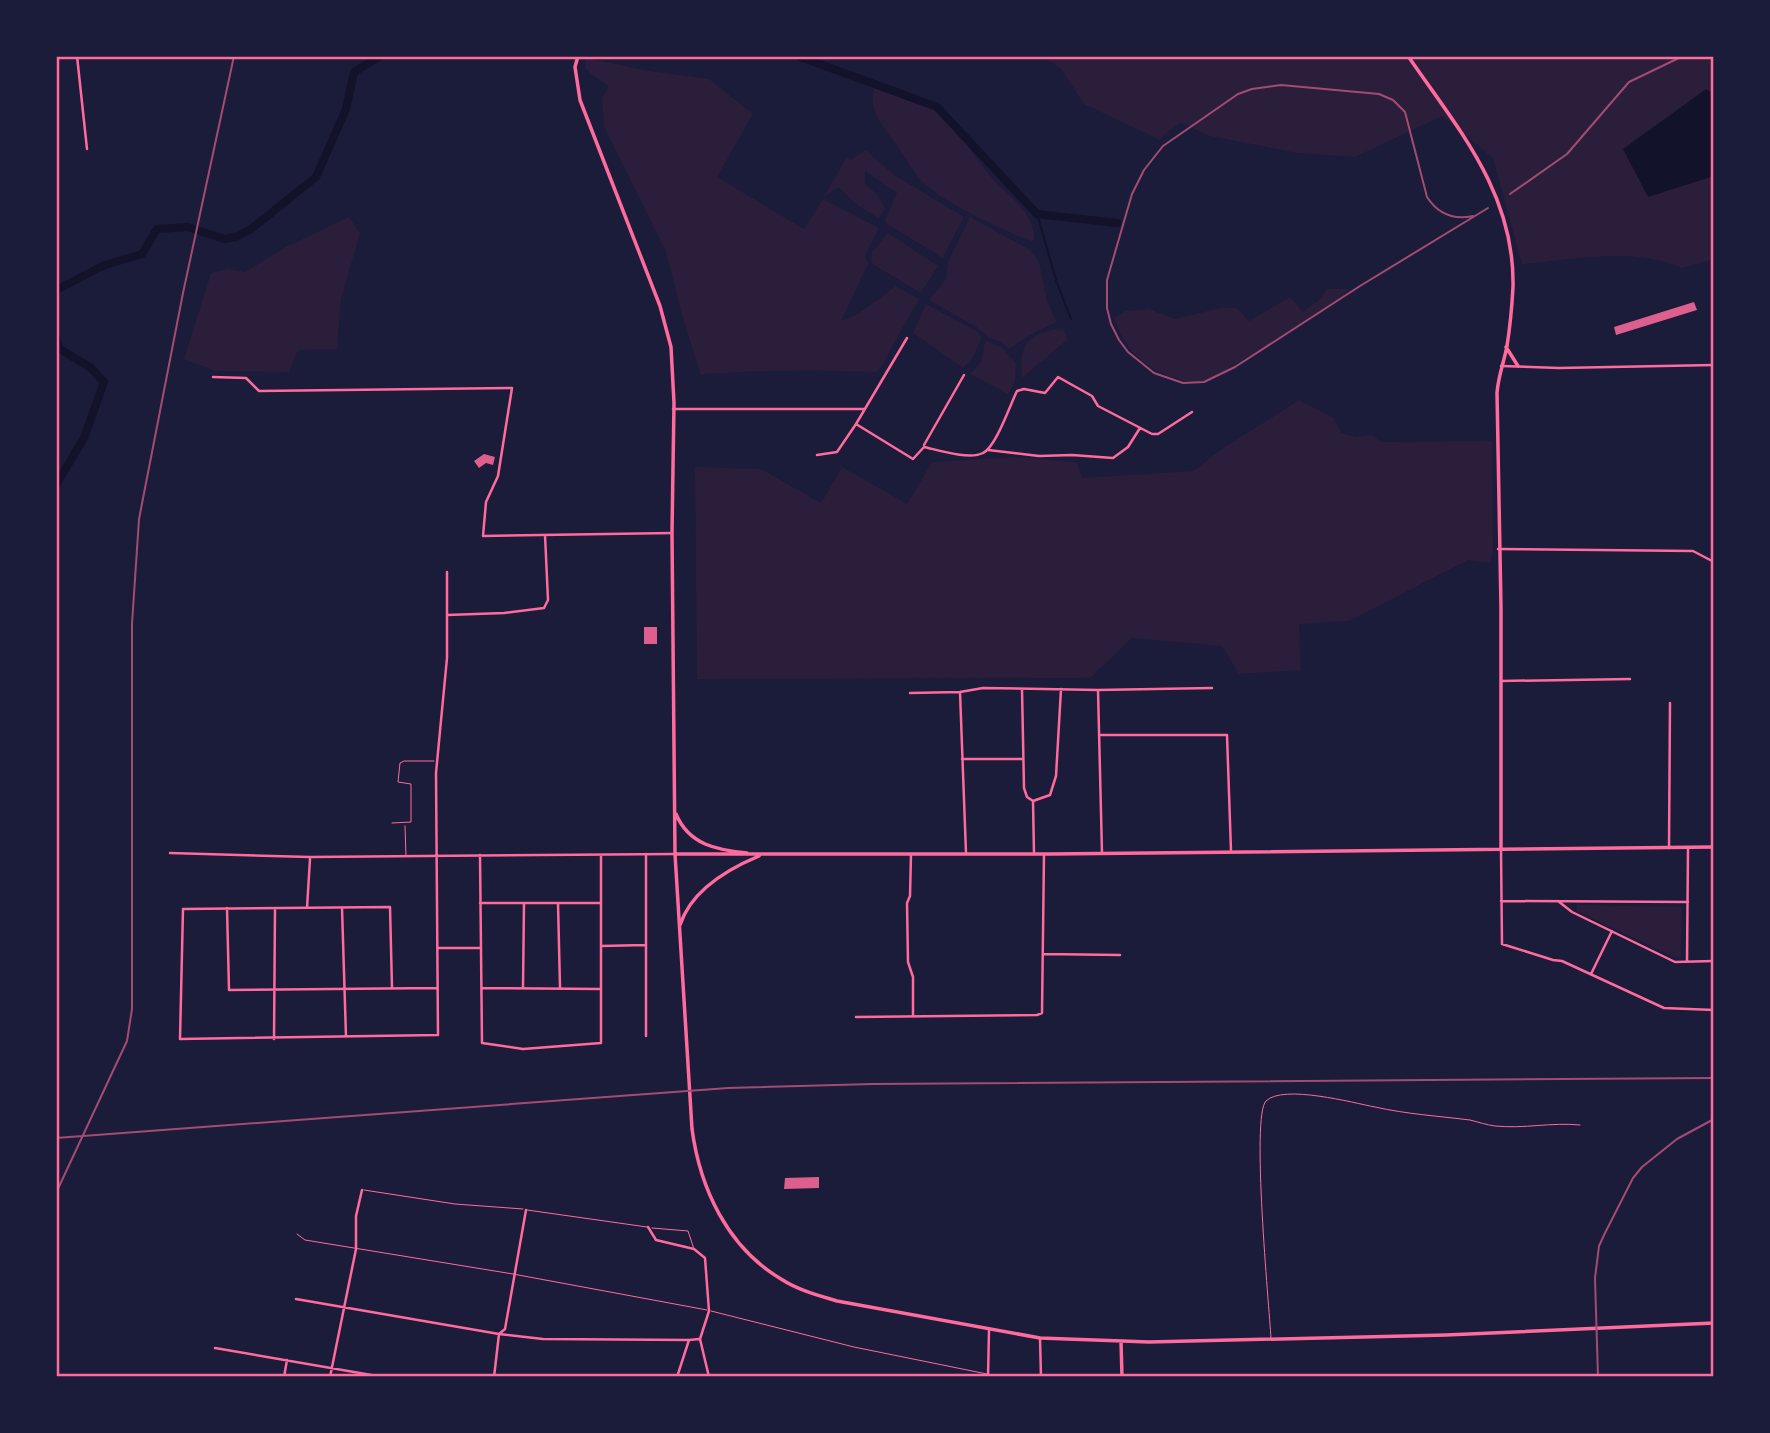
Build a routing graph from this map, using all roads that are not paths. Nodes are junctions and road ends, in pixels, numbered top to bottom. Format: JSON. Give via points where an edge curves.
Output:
{"nodes":[{"id":1,"x":77,"y":56,"type":"edge"},
{"id":2,"x":578,"y":56,"type":"edge"},
{"id":3,"x":1408,"y":56,"type":"edge"},
{"id":4,"x":86,"y":149,"type":"dead end"},
{"id":5,"x":907,"y":338,"type":"dead end"},
{"id":6,"x":1506,"y":347,"type":"junction"},
{"id":7,"x":1714,"y":365,"type":"edge"},
{"id":8,"x":1501,"y":366,"type":"junction"},
{"id":9,"x":1518,"y":366,"type":"junction"},
{"id":10,"x":964,"y":375,"type":"dead end"},
{"id":11,"x":213,"y":377,"type":"dead end"},
{"id":12,"x":673,"y":409,"type":"junction"},
{"id":13,"x":865,"y":409,"type":"junction"},
{"id":14,"x":1192,"y":412,"type":"dead end"},
{"id":15,"x":856,"y":424,"type":"junction"},
{"id":16,"x":1140,"y":428,"type":"junction"},
{"id":17,"x":924,"y":447,"type":"junction"},
{"id":18,"x":988,"y":450,"type":"junction"},
{"id":19,"x":817,"y":455,"type":"dead end"},
{"id":20,"x":672,"y":533,"type":"junction"},
{"id":21,"x":544,"y":535,"type":"junction"},
{"id":22,"x":1498,"y":550,"type":"junction"},
{"id":23,"x":1714,"y":562,"type":"edge"},
{"id":24,"x":447,"y":572,"type":"dead end"},
{"id":25,"x":447,"y":615,"type":"junction"},
{"id":26,"x":1630,"y":679,"type":"dead end"},
{"id":27,"x":1501,"y":681,"type":"junction"},
{"id":28,"x":1022,"y":688,"type":"junction"},
{"id":29,"x":1212,"y":688,"type":"dead end"},
{"id":30,"x":1061,"y":689,"type":"junction"},
{"id":31,"x":1098,"y":690,"type":"junction"},
{"id":32,"x":960,"y":692,"type":"junction"},
{"id":33,"x":910,"y":693,"type":"dead end"},
{"id":34,"x":1670,"y":703,"type":"dead end"},
{"id":35,"x":1099,"y":735,"type":"junction"},
{"id":36,"x":962,"y":759,"type":"junction"},
{"id":37,"x":1023,"y":759,"type":"junction"},
{"id":38,"x":437,"y":761,"type":"junction"},
{"id":39,"x":1033,"y":801,"type":"junction"},
{"id":40,"x":675,"y":812,"type":"junction"},
{"id":41,"x":392,"y":823,"type":"dead end"},
{"id":42,"x":405,"y":823,"type":"junction"},
{"id":43,"x":1714,"y":847,"type":"edge"},
{"id":44,"x":1669,"y":848,"type":"junction"},
{"id":45,"x":1688,"y":848,"type":"junction"},
{"id":46,"x":1501,"y":850,"type":"junction"},
{"id":47,"x":1231,"y":852,"type":"junction"},
{"id":48,"x":170,"y":853,"type":"dead end"},
{"id":49,"x":1102,"y":853,"type":"junction"},
{"id":50,"x":601,"y":854,"type":"junction"},
{"id":51,"x":646,"y":854,"type":"junction"},
{"id":52,"x":763,"y":854,"type":"junction"},
{"id":53,"x":911,"y":854,"type":"junction"},
{"id":54,"x":966,"y":854,"type":"junction"},
{"id":55,"x":1034,"y":854,"type":"junction"},
{"id":56,"x":1044,"y":854,"type":"junction"},
{"id":57,"x":480,"y":855,"type":"junction"},
{"id":58,"x":675,"y":855,"type":"junction"},
{"id":59,"x":406,"y":856,"type":"junction"},
{"id":60,"x":439,"y":856,"type":"junction"},
{"id":61,"x":310,"y":857,"type":"junction"},
{"id":62,"x":1501,"y":901,"type":"junction"},
{"id":63,"x":1558,"y":901,"type":"junction"},
{"id":64,"x":1688,"y":902,"type":"junction"},
{"id":65,"x":480,"y":903,"type":"junction"},
{"id":66,"x":524,"y":903,"type":"junction"},
{"id":67,"x":558,"y":903,"type":"junction"},
{"id":68,"x":601,"y":904,"type":"junction"},
{"id":69,"x":227,"y":908,"type":"junction"},
{"id":70,"x":275,"y":908,"type":"junction"},
{"id":71,"x":307,"y":908,"type":"junction"},
{"id":72,"x":342,"y":908,"type":"junction"},
{"id":73,"x":680,"y":927,"type":"junction"},
{"id":74,"x":1612,"y":931,"type":"junction"},
{"id":75,"x":645,"y":945,"type":"junction"},
{"id":76,"x":601,"y":946,"type":"junction"},
{"id":77,"x":438,"y":948,"type":"junction"},
{"id":78,"x":481,"y":948,"type":"junction"},
{"id":79,"x":1043,"y":954,"type":"junction"},
{"id":80,"x":1119,"y":955,"type":"dead end"},
{"id":81,"x":1686,"y":961,"type":"junction"},
{"id":82,"x":1714,"y":961,"type":"edge"},
{"id":83,"x":1591,"y":974,"type":"junction"},
{"id":84,"x":392,"y":988,"type":"junction"},
{"id":85,"x":438,"y":988,"type":"junction"},
{"id":86,"x":481,"y":988,"type":"junction"},
{"id":87,"x":274,"y":989,"type":"junction"},
{"id":88,"x":343,"y":989,"type":"junction"},
{"id":89,"x":523,"y":989,"type":"junction"},
{"id":90,"x":560,"y":989,"type":"junction"},
{"id":91,"x":601,"y":989,"type":"junction"},
{"id":92,"x":1714,"y":1010,"type":"edge"},
{"id":93,"x":913,"y":1016,"type":"junction"},
{"id":94,"x":856,"y":1017,"type":"dead end"},
{"id":95,"x":646,"y":1036,"type":"dead end"},
{"id":96,"x":346,"y":1037,"type":"junction"},
{"id":97,"x":274,"y":1039,"type":"junction"},
{"id":98,"x":1580,"y":1125,"type":"dead end"},
{"id":99,"x":362,"y":1190,"type":"joint"},
{"id":100,"x":526,"y":1210,"type":"junction"},
{"id":101,"x":648,"y":1227,"type":"junction"},
{"id":102,"x":297,"y":1234,"type":"dead end"},
{"id":103,"x":356,"y":1249,"type":"junction"},
{"id":104,"x":694,"y":1249,"type":"junction"},
{"id":105,"x":513,"y":1273,"type":"junction"},
{"id":106,"x":296,"y":1299,"type":"dead end"},
{"id":107,"x":344,"y":1308,"type":"junction"},
{"id":108,"x":709,"y":1311,"type":"junction"},
{"id":109,"x":1714,"y":1324,"type":"edge"},
{"id":110,"x":989,"y":1330,"type":"junction"},
{"id":111,"x":499,"y":1334,"type":"junction"},
{"id":112,"x":1040,"y":1338,"type":"junction"},
{"id":113,"x":700,"y":1339,"type":"junction"},
{"id":114,"x":689,"y":1340,"type":"junction"},
{"id":115,"x":1271,"y":1340,"type":"junction"},
{"id":116,"x":1121,"y":1341,"type":"junction"},
{"id":117,"x":215,"y":1348,"type":"dead end"},
{"id":118,"x":287,"y":1360,"type":"junction"},
{"id":119,"x":332,"y":1367,"type":"junction"},
{"id":120,"x":988,"y":1376,"type":"edge"},
{"id":121,"x":284,"y":1377,"type":"edge"},
{"id":122,"x":330,"y":1377,"type":"edge"},
{"id":123,"x":383,"y":1377,"type":"edge"},
{"id":124,"x":494,"y":1377,"type":"edge"},
{"id":125,"x":677,"y":1377,"type":"edge"},
{"id":126,"x":709,"y":1377,"type":"edge"},
{"id":127,"x":1041,"y":1377,"type":"edge"},
{"id":128,"x":1122,"y":1377,"type":"edge"}],
"edges":[{"from":1,"to":4,"type":"street"},
{"from":2,"to":12,"type":"main road","via":[[580,100],[663,317],[671,347]]},
{"from":3,"to":6,"type":"main road","via":[[1478,157],[1500,206],[1512,261]]},
{"from":5,"to":13,"type":"street"},
{"from":6,"to":8,"type":"main road"},
{"from":6,"to":9,"type":"main road"},
{"from":7,"to":9,"type":"street"},
{"from":8,"to":9,"type":"street"},
{"from":8,"to":22,"type":"main road","via":[[1497,393]]},
{"from":10,"to":17,"type":"street"},
{"from":11,"to":21,"type":"street","via":[[246,378],[259,391],[512,388],[498,476],[486,502],[483,536]]},
{"from":12,"to":13,"type":"street"},
{"from":12,"to":20,"type":"main road"},
{"from":13,"to":15,"type":"street"},
{"from":14,"to":16,"type":"street","via":[[1158,434]]},
{"from":15,"to":17,"type":"street","via":[[913,459]]},
{"from":15,"to":19,"type":"street","via":[[837,452]]},
{"from":16,"to":18,"type":"street","via":[[1128,447],[1113,458]]},
{"from":16,"to":18,"type":"street","via":[[1098,406],[1092,396],[1058,377],[1045,393],[1017,391]]},
{"from":17,"to":18,"type":"street","via":[[962,454]]},
{"from":20,"to":21,"type":"street"},
{"from":20,"to":40,"type":"main road"},
{"from":21,"to":25,"type":"street","via":[[548,600],[544,608]]},
{"from":22,"to":23,"type":"street","via":[[1693,551]]},
{"from":22,"to":27,"type":"main road"},
{"from":24,"to":25,"type":"street"},
{"from":25,"to":38,"type":"street"},
{"from":26,"to":27,"type":"street"},
{"from":27,"to":46,"type":"main road"},
{"from":28,"to":30,"type":"street"},
{"from":28,"to":32,"type":"street"},
{"from":28,"to":37,"type":"street"},
{"from":29,"to":31,"type":"street"},
{"from":30,"to":31,"type":"street"},
{"from":30,"to":39,"type":"street","via":[[1056,776],[1050,795]]},
{"from":31,"to":35,"type":"street"},
{"from":32,"to":33,"type":"street"},
{"from":32,"to":36,"type":"street"},
{"from":34,"to":44,"type":"street"},
{"from":35,"to":47,"type":"street","via":[[1227,735]]},
{"from":35,"to":49,"type":"street"},
{"from":36,"to":37,"type":"street"},
{"from":36,"to":54,"type":"street"},
{"from":37,"to":39,"type":"street","via":[[1024,788]]},
{"from":38,"to":42,"type":"lane","via":[[404,761],[398,766],[398,782],[411,784],[411,822]]},
{"from":38,"to":60,"type":"street"},
{"from":39,"to":55,"type":"street"},
{"from":40,"to":52,"type":"main road","via":[[691,837],[711,848]]},
{"from":40,"to":58,"type":"main road"},
{"from":41,"to":42,"type":"lane"},
{"from":42,"to":59,"type":"lane"},
{"from":43,"to":45,"type":"main road"},
{"from":44,"to":45,"type":"main road"},
{"from":44,"to":46,"type":"main road"},
{"from":45,"to":64,"type":"street"},
{"from":46,"to":47,"type":"main road"},
{"from":46,"to":62,"type":"street"},
{"from":47,"to":49,"type":"main road"},
{"from":48,"to":61,"type":"street"},
{"from":49,"to":56,"type":"main road"},
{"from":50,"to":51,"type":"street"},
{"from":50,"to":57,"type":"street"},
{"from":50,"to":68,"type":"street"},
{"from":51,"to":58,"type":"street"},
{"from":51,"to":75,"type":"street"},
{"from":52,"to":53,"type":"main road"},
{"from":52,"to":58,"type":"main road"},
{"from":52,"to":73,"type":"main road","via":[[732,869],[701,893],[683,914]]},
{"from":53,"to":54,"type":"main road"},
{"from":53,"to":93,"type":"street","via":[[907,903]]},
{"from":54,"to":55,"type":"main road"},
{"from":55,"to":56,"type":"main road"},
{"from":56,"to":79,"type":"street"},
{"from":57,"to":60,"type":"street"},
{"from":57,"to":65,"type":"street"},
{"from":58,"to":73,"type":"main road"},
{"from":59,"to":60,"type":"street"},
{"from":59,"to":61,"type":"street"},
{"from":60,"to":77,"type":"street"},
{"from":61,"to":71,"type":"street"},
{"from":62,"to":63,"type":"street"},
{"from":62,"to":83,"type":"street","via":[[1502,944]]},
{"from":63,"to":64,"type":"street"},
{"from":63,"to":74,"type":"street"},
{"from":64,"to":81,"type":"street"},
{"from":65,"to":66,"type":"street"},
{"from":65,"to":78,"type":"street"},
{"from":66,"to":67,"type":"street"},
{"from":66,"to":89,"type":"street"},
{"from":67,"to":68,"type":"street"},
{"from":67,"to":90,"type":"street"},
{"from":68,"to":76,"type":"street"},
{"from":69,"to":70,"type":"street"},
{"from":69,"to":87,"type":"street","via":[[228,989]]},
{"from":69,"to":97,"type":"street","via":[[183,909],[180,1039]]},
{"from":70,"to":71,"type":"street"},
{"from":70,"to":87,"type":"street"},
{"from":71,"to":72,"type":"street"},
{"from":72,"to":84,"type":"street","via":[[390,907]]},
{"from":72,"to":88,"type":"street"},
{"from":73,"to":110,"type":"main road","via":[[695,1149],[705,1187],[746,1251],[805,1291]]},
{"from":74,"to":81,"type":"street","via":[[1675,962]]},
{"from":74,"to":83,"type":"street"},
{"from":75,"to":76,"type":"street"},
{"from":75,"to":95,"type":"street"},
{"from":76,"to":91,"type":"street"},
{"from":77,"to":78,"type":"street"},
{"from":77,"to":85,"type":"street"},
{"from":78,"to":86,"type":"street"},
{"from":79,"to":80,"type":"street"},
{"from":79,"to":93,"type":"street","via":[[1040,1014]]},
{"from":81,"to":82,"type":"street"},
{"from":83,"to":92,"type":"street","via":[[1664,1008]]},
{"from":84,"to":85,"type":"street"},
{"from":84,"to":88,"type":"street"},
{"from":85,"to":96,"type":"street","via":[[438,1035]]},
{"from":86,"to":89,"type":"street"},
{"from":86,"to":91,"type":"street","via":[[482,1043],[523,1049],[601,1044]]},
{"from":87,"to":88,"type":"street"},
{"from":87,"to":97,"type":"street"},
{"from":88,"to":96,"type":"street"},
{"from":89,"to":90,"type":"street"},
{"from":90,"to":91,"type":"street"},
{"from":93,"to":94,"type":"street"},
{"from":96,"to":97,"type":"street"},
{"from":98,"to":115,"type":"lane","via":[[1494,1126],[1298,1094],[1265,1101],[1260,1162]]},
{"from":99,"to":100,"type":"lane"},
{"from":99,"to":103,"type":"street"},
{"from":100,"to":101,"type":"lane"},
{"from":100,"to":105,"type":"street"},
{"from":101,"to":104,"type":"street","via":[[656,1240]]},
{"from":101,"to":104,"type":"lane","via":[[688,1231]]},
{"from":102,"to":103,"type":"lane","via":[[306,1240]]},
{"from":103,"to":105,"type":"lane"},
{"from":103,"to":107,"type":"street"},
{"from":104,"to":108,"type":"street","via":[[705,1258]]},
{"from":105,"to":108,"type":"lane"},
{"from":105,"to":111,"type":"street","via":[[505,1329]]},
{"from":106,"to":107,"type":"street"},
{"from":107,"to":111,"type":"street"},
{"from":107,"to":119,"type":"street"},
{"from":108,"to":113,"type":"street"},
{"from":108,"to":120,"type":"lane"},
{"from":109,"to":115,"type":"main road"},
{"from":110,"to":112,"type":"main road"},
{"from":110,"to":120,"type":"street"},
{"from":111,"to":114,"type":"street","via":[[543,1339]]},
{"from":111,"to":124,"type":"street"},
{"from":112,"to":116,"type":"main road"},
{"from":112,"to":127,"type":"street"},
{"from":113,"to":114,"type":"street"},
{"from":113,"to":126,"type":"street"},
{"from":114,"to":125,"type":"street"},
{"from":115,"to":116,"type":"main road"},
{"from":116,"to":128,"type":"main road"},
{"from":117,"to":118,"type":"street"},
{"from":118,"to":119,"type":"street"},
{"from":118,"to":121,"type":"street"},
{"from":119,"to":122,"type":"street"},
{"from":119,"to":123,"type":"street"}]}
